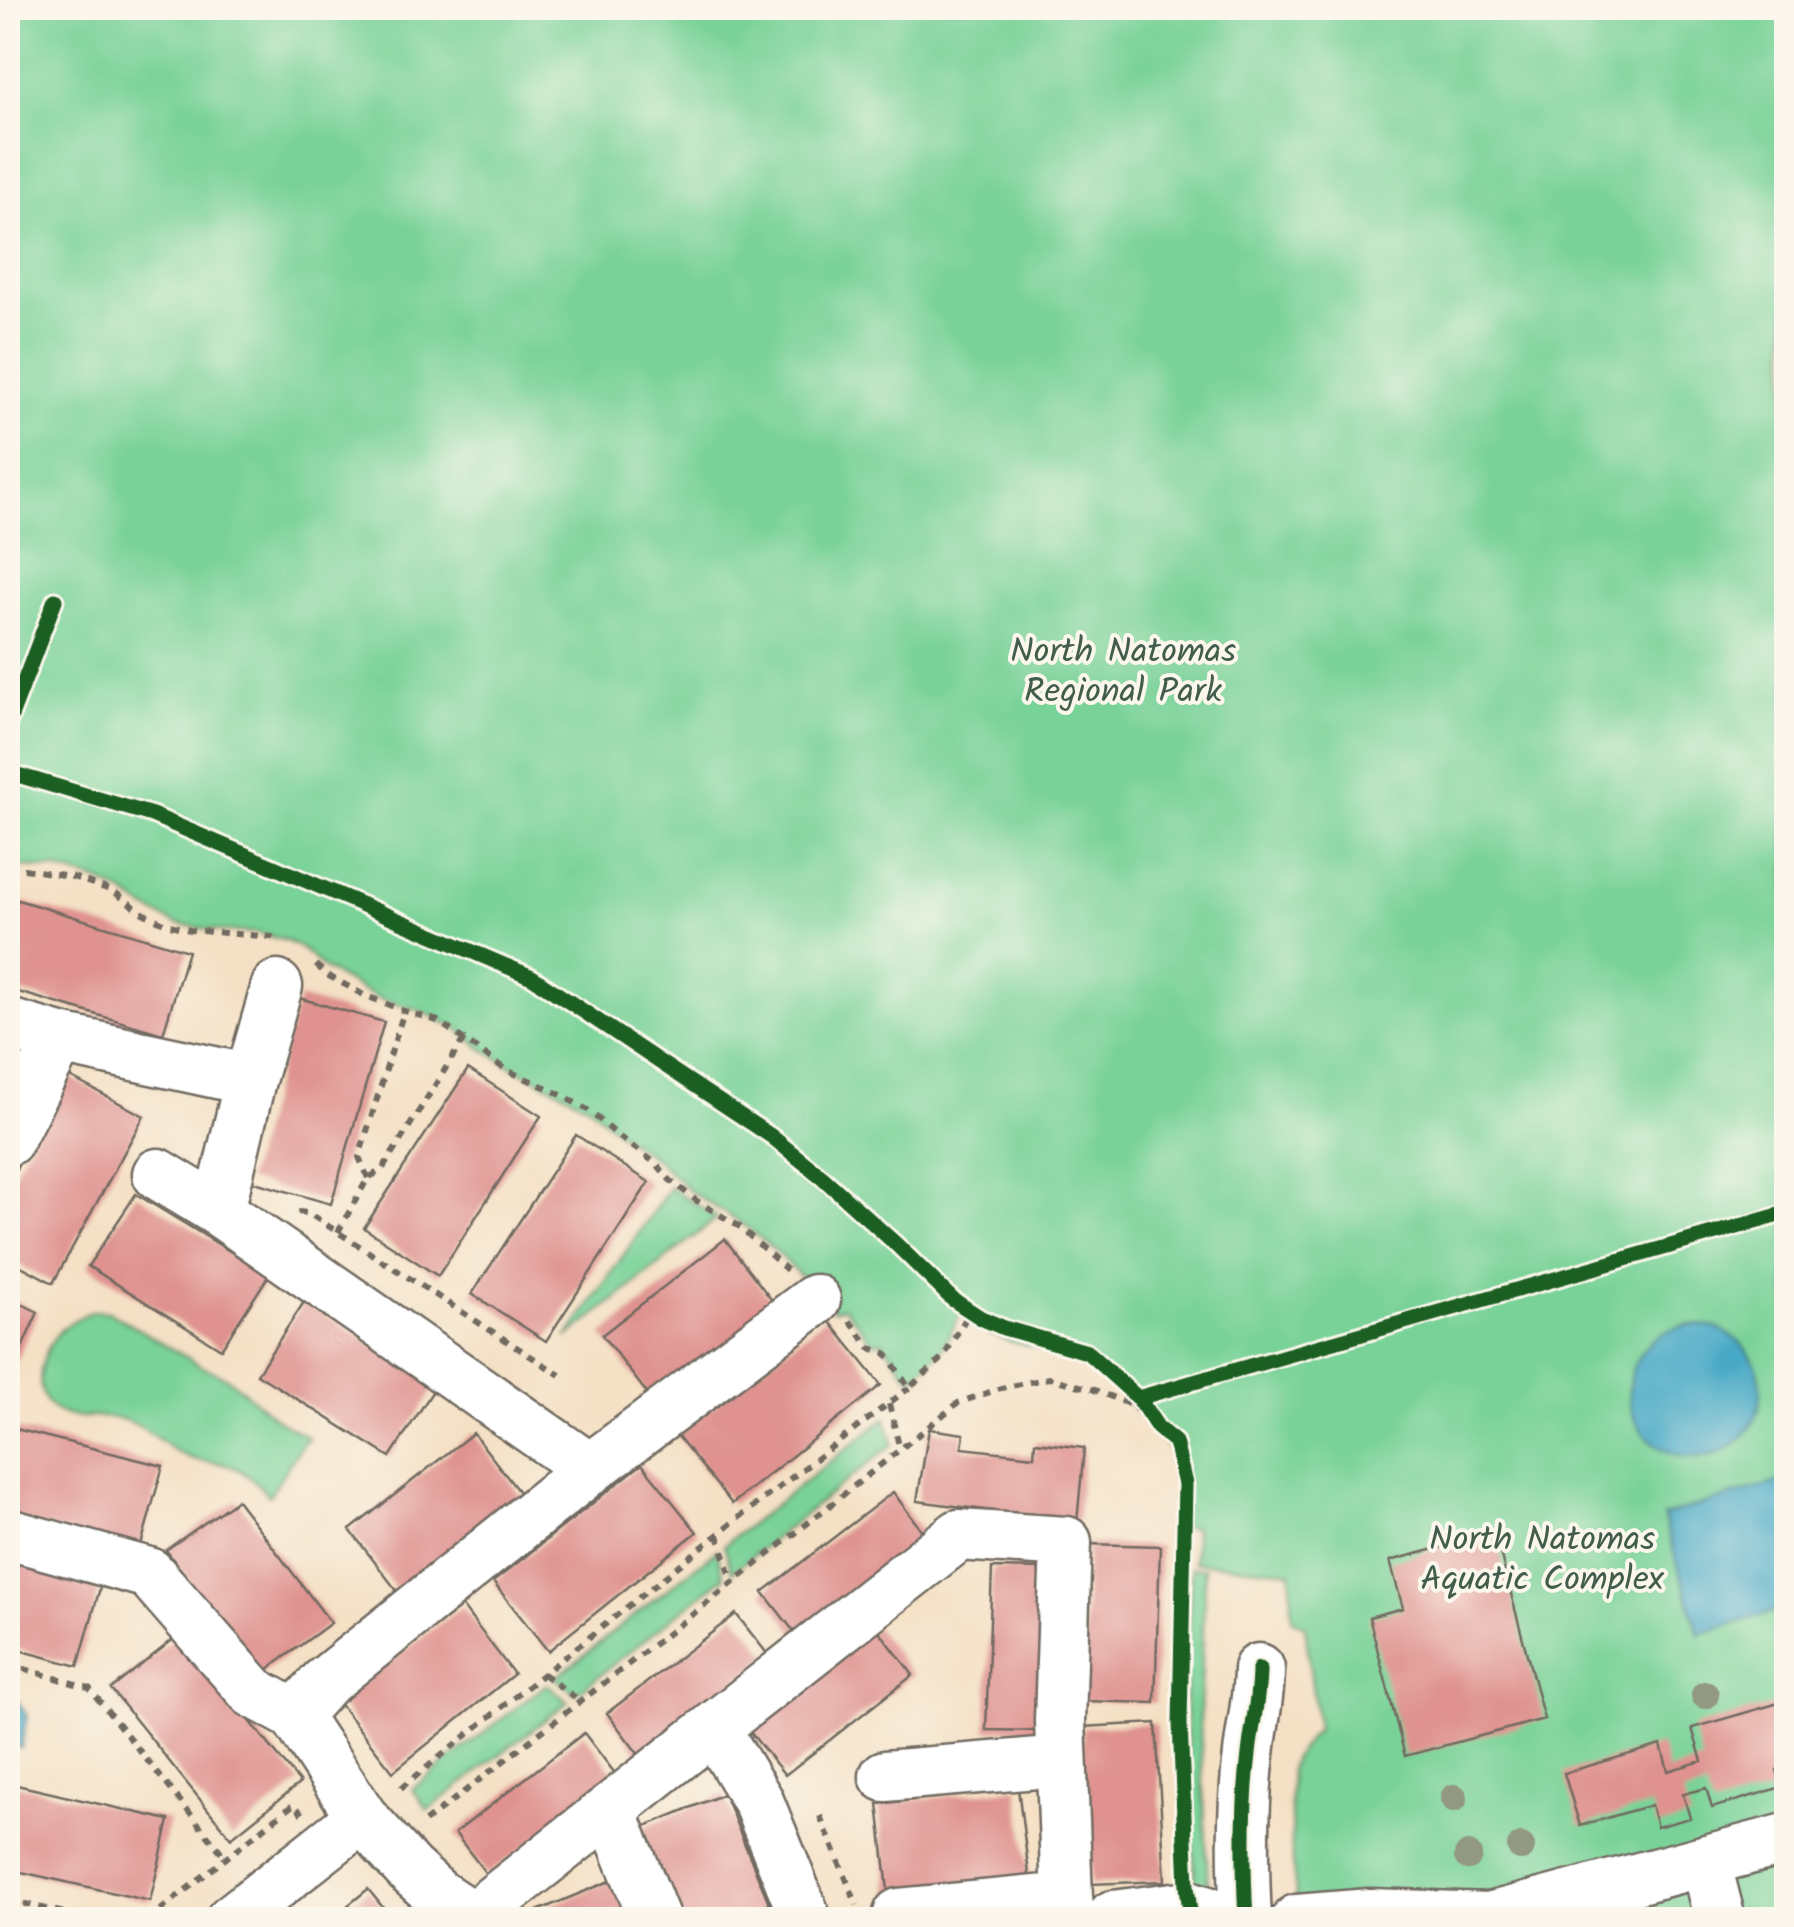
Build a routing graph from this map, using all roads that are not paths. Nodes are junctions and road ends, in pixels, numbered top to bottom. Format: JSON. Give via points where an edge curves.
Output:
{"nodes":[{"id":1,"x":293,"y":965,"type":"road end"},
{"id":2,"x":8,"y":1024,"type":"edge"},
{"id":3,"x":60,"y":1040,"type":"junction"},
{"id":4,"x":250,"y":1080,"type":"junction"},
{"id":5,"x":8,"y":1140,"type":"edge"},
{"id":6,"x":158,"y":1174,"type":"dead end"},
{"id":7,"x":219,"y":1211,"type":"junction"},
{"id":8,"x":814,"y":1300,"type":"road end"},
{"id":9,"x":590,"y":1469,"type":"junction"},
{"id":10,"x":8,"y":1534,"type":"edge"},
{"id":11,"x":1259,"y":1668,"type":"dead end"},
{"id":12,"x":295,"y":1715,"type":"junction"},
{"id":13,"x":714,"y":1728,"type":"junction"},
{"id":14,"x":1061,"y":1762,"type":"junction"},
{"id":15,"x":884,"y":1776,"type":"dead end"},
{"id":16,"x":610,"y":1809,"type":"junction"},
{"id":17,"x":376,"y":1832,"type":"junction"},
{"id":18,"x":1786,"y":1839,"type":"edge"},
{"id":19,"x":1705,"y":1861,"type":"junction"},
{"id":20,"x":1068,"y":1909,"type":"edge"},
{"id":21,"x":881,"y":1916,"type":"edge"},
{"id":22,"x":1136,"y":1917,"type":"edge"},
{"id":23,"x":474,"y":1918,"type":"edge"},
{"id":24,"x":231,"y":1920,"type":"edge"},
{"id":25,"x":655,"y":1920,"type":"edge"},
{"id":26,"x":806,"y":1920,"type":"edge"},
{"id":27,"x":1233,"y":1920,"type":"edge"},
{"id":28,"x":1246,"y":1920,"type":"edge"},
{"id":29,"x":1297,"y":1920,"type":"edge"},
{"id":30,"x":1720,"y":1920,"type":"edge"}],
"edges":[{"from":1,"to":4,"type":"street"},
{"from":2,"to":3,"type":"street"},
{"from":3,"to":4,"type":"street"},
{"from":3,"to":5,"type":"street"},
{"from":4,"to":7,"type":"street"},
{"from":6,"to":7,"type":"street"},
{"from":7,"to":9,"type":"street"},
{"from":8,"to":9,"type":"street"},
{"from":9,"to":12,"type":"street","via":[[324,1683]]},
{"from":10,"to":12,"type":"street","via":[[148,1573],[253,1692]]},
{"from":11,"to":28,"type":"street","via":[[1242,1844]]},
{"from":12,"to":17,"type":"street"},
{"from":13,"to":14,"type":"street","via":[[959,1534],[1066,1542]]},
{"from":13,"to":16,"type":"street"},
{"from":13,"to":26,"type":"street","via":[[758,1802]]},
{"from":14,"to":15,"type":"street"},
{"from":14,"to":20,"type":"street"},
{"from":16,"to":23,"type":"street"},
{"from":16,"to":25,"type":"street"},
{"from":17,"to":23,"type":"street","via":[[438,1895]]},
{"from":17,"to":24,"type":"street"},
{"from":18,"to":19,"type":"street"},
{"from":19,"to":29,"type":"street","via":[[1488,1918],[1370,1914]]},
{"from":19,"to":30,"type":"street"},
{"from":20,"to":21,"type":"street"},
{"from":22,"to":27,"type":"street","via":[[1189,1906]]}]}
